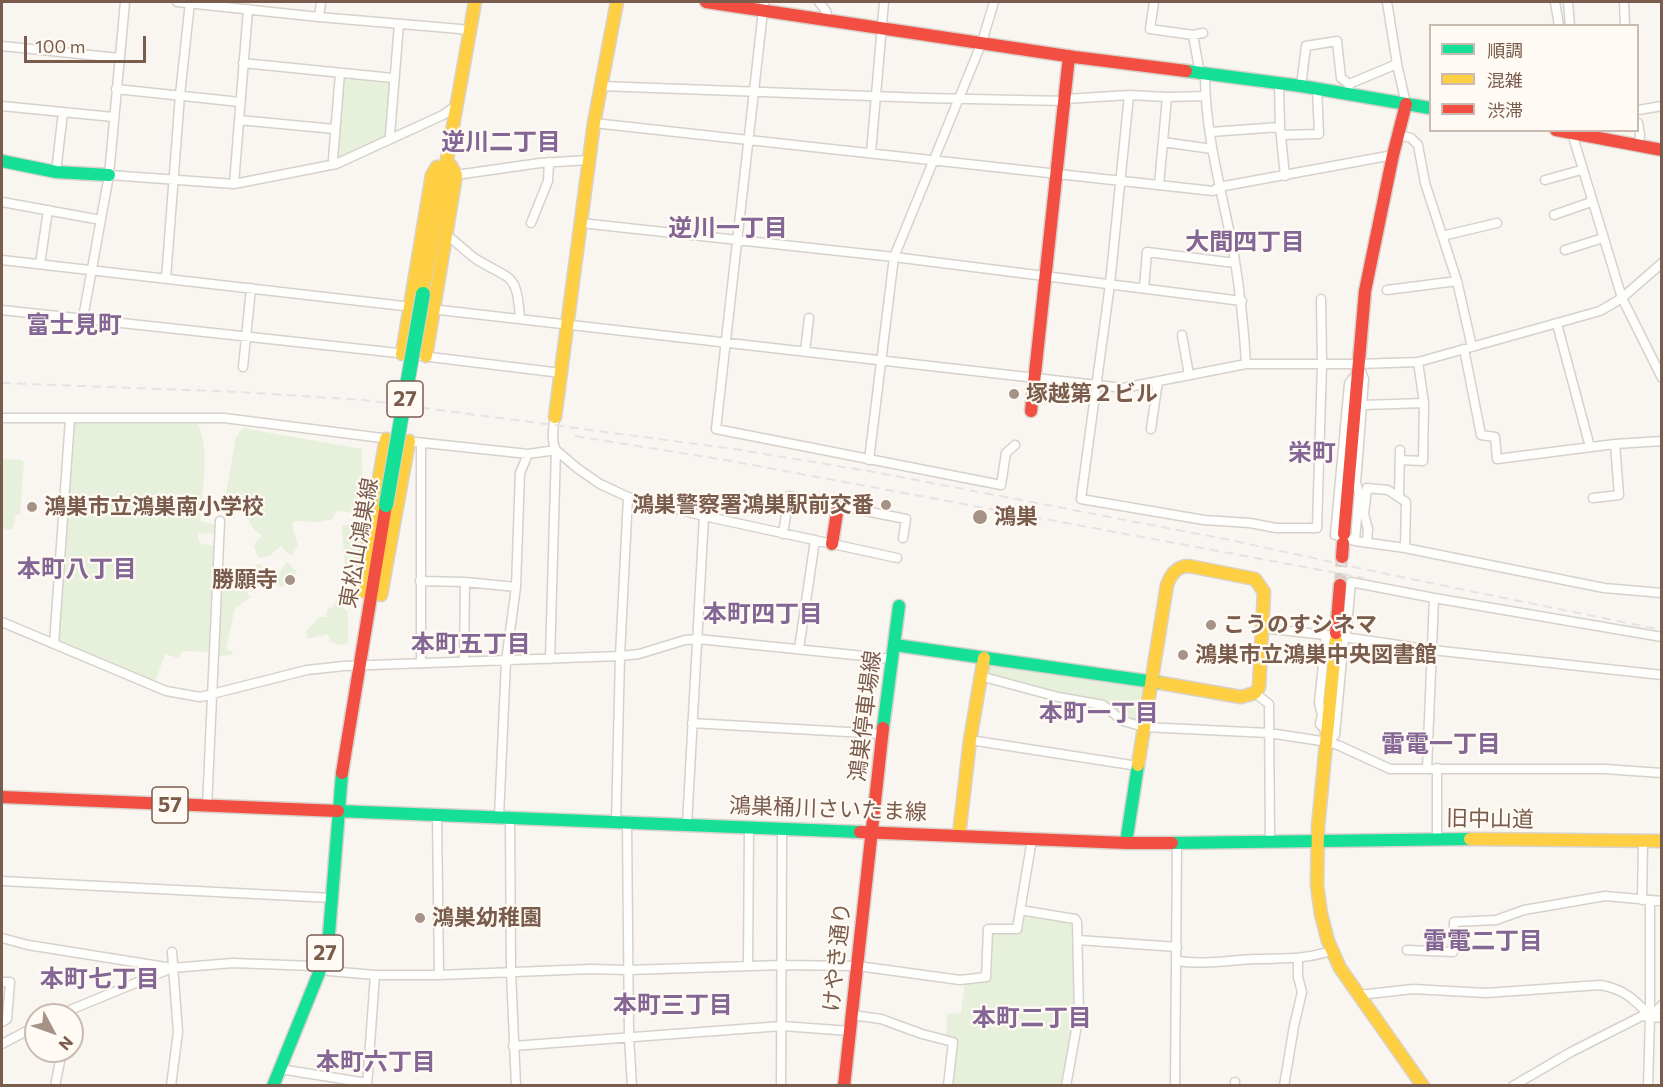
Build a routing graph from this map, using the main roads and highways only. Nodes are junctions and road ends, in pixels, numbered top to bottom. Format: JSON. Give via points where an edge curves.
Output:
{"nodes":[{"id":1,"x":475,"y":2,"type":"edge"},
{"id":2,"x":617,"y":2,"type":"edge"},
{"id":3,"x":706,"y":2,"type":"edge"},
{"id":4,"x":763,"y":5,"type":"edge"},
{"id":5,"x":1069,"y":56,"type":"junction"},
{"id":6,"x":1406,"y":104,"type":"junction"},
{"id":7,"x":1429,"y":108,"type":"edge"},
{"id":8,"x":1570,"y":132,"type":"edge"},
{"id":9,"x":1662,"y":150,"type":"edge"},
{"id":10,"x":2,"y":162,"type":"edge"},
{"id":11,"x":451,"y":170,"type":"junction"},
{"id":12,"x":109,"y":175,"type":"road end"},
{"id":13,"x":402,"y":354,"type":"road end"},
{"id":14,"x":426,"y":356,"type":"road end"},
{"id":15,"x":1031,"y":411,"type":"dead end"},
{"id":16,"x":555,"y":417,"type":"road end"},
{"id":17,"x":386,"y":439,"type":"road end"},
{"id":18,"x":415,"y":442,"type":"road end"},
{"id":19,"x":838,"y":506,"type":"road end"},
{"id":20,"x":832,"y":544,"type":"road end"},
{"id":21,"x":1342,"y":557,"type":"tunnel mouth"},
{"id":22,"x":1340,"y":585,"type":"tunnel mouth"},
{"id":23,"x":371,"y":594,"type":"junction"},
{"id":24,"x":899,"y":606,"type":"dead end"},
{"id":25,"x":894,"y":652,"type":"junction"},
{"id":26,"x":984,"y":658,"type":"junction"},
{"id":27,"x":1152,"y":682,"type":"junction"},
{"id":28,"x":2,"y":797,"type":"edge"},
{"id":29,"x":338,"y":811,"type":"junction"},
{"id":30,"x":872,"y":832,"type":"junction"},
{"id":31,"x":959,"y":836,"type":"junction"},
{"id":32,"x":1662,"y":841,"type":"edge"},
{"id":33,"x":1317,"y":842,"type":"junction"},
{"id":34,"x":1126,"y":843,"type":"junction"},
{"id":35,"x":273,"y":1086,"type":"edge"},
{"id":36,"x":844,"y":1086,"type":"edge"},
{"id":37,"x":1423,"y":1086,"type":"edge"}],
"edges":[{"from":1,"to":11,"type":"main road","name":"東松山鴻巣線","number":"27","via":[[457,105]]},
{"from":2,"to":16,"type":"main road","via":[[594,123]]},
{"from":3,"to":4,"type":"main road"},
{"from":4,"to":5,"type":"main road","via":[[828,19]]},
{"from":5,"to":6,"type":"main road","via":[[1317,89],[1348,89]]},
{"from":5,"to":15,"type":"main road"},
{"from":6,"to":7,"type":"main road"},
{"from":6,"to":21,"type":"main road","via":[[1365,291]]},
{"from":8,"to":9,"type":"main road"},
{"from":10,"to":12,"type":"main road","via":[[56,172]]},
{"from":11,"to":13,"type":"main road","via":[[437,167],[432,175]]},
{"from":11,"to":14,"type":"main road","via":[[446,234]]},
{"from":11,"to":23,"type":"main road","name":"東松山鴻巣線","number":"27","bridge":true,"via":[[423,294]]},
{"from":17,"to":23,"type":"main road","via":[[360,588]]},
{"from":18,"to":23,"type":"main road","via":[[384,589],[381,595]]},
{"from":19,"to":20,"type":"main road"},
{"from":22,"to":33,"type":"main road"},
{"from":23,"to":29,"type":"main road","name":"東松山鴻巣線","number":"27","via":[[345,743]]},
{"from":24,"to":25,"type":"main road","name":"鴻巣停車場線"},
{"from":25,"to":26,"type":"main road"},
{"from":25,"to":30,"type":"main road","name":"鴻巣停車場線"},
{"from":26,"to":27,"type":"main road"},
{"from":26,"to":31,"type":"main road"},
{"from":27,"to":27,"type":"main road","via":[[1170,576],[1180,567],[1189,566],[1255,579],[1264,592],[1259,687],[1255,693],[1241,697]]},
{"from":27,"to":34,"type":"main road"},
{"from":28,"to":29,"type":"main road","number":"57"},
{"from":29,"to":30,"type":"main road","name":"鴻巣桶川さいたま線"},
{"from":29,"to":35,"type":"main road","name":"東松山鴻巣線","number":"27","via":[[333,898],[321,968]]},
{"from":30,"to":31,"type":"main road","name":"鴻巣桶川さいたま線"},
{"from":30,"to":36,"type":"main road","name":"けやき通り"},
{"from":31,"to":34,"type":"main road","name":"鴻巣桶川さいたま線"},
{"from":32,"to":33,"type":"main road","name":"旧中山道"},
{"from":33,"to":34,"type":"main road","name":"鴻巣桶川さいたま線"},
{"from":33,"to":37,"type":"main road","via":[[1320,912],[1330,951]]}]}
